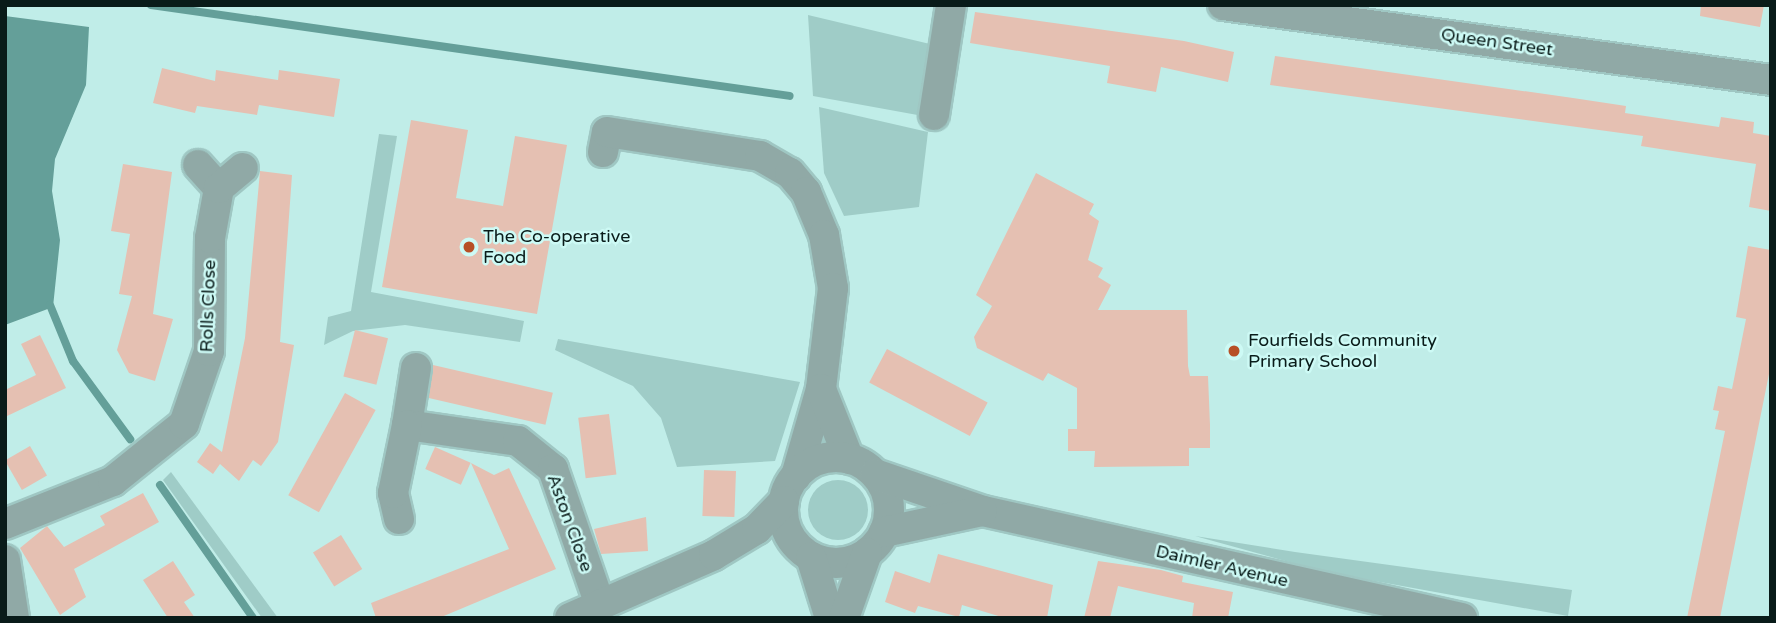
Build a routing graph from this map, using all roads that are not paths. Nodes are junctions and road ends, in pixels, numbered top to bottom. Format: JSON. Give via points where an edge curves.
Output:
{"nodes":[{"id":1,"x":951,"y":5,"type":"edge"},
{"id":2,"x":1223,"y":5,"type":"edge"},
{"id":3,"x":1771,"y":80,"type":"edge"},
{"id":4,"x":934,"y":115,"type":"dead end"},
{"id":5,"x":603,"y":152,"type":"dead end"},
{"id":6,"x":198,"y":165,"type":"dead end"},
{"id":7,"x":243,"y":168,"type":"dead end"},
{"id":8,"x":219,"y":188,"type":"junction"},
{"id":9,"x":416,"y":368,"type":"dead end"},
{"id":10,"x":821,"y":388,"type":"junction"},
{"id":11,"x":407,"y":425,"type":"junction"},
{"id":12,"x":849,"y":458,"type":"junction"},
{"id":13,"x":875,"y":474,"type":"junction"},
{"id":14,"x":790,"y":488,"type":"junction"},
{"id":15,"x":983,"y":511,"type":"junction"},
{"id":16,"x":399,"y":519,"type":"dead end"},
{"id":17,"x":5,"y":524,"type":"edge"},
{"id":18,"x":876,"y":543,"type":"junction"},
{"id":19,"x":802,"y":550,"type":"junction"},
{"id":20,"x":714,"y":555,"type":"junction"},
{"id":21,"x":5,"y":560,"type":"edge"},
{"id":22,"x":600,"y":605,"type":"junction"},
{"id":23,"x":14,"y":618,"type":"edge"},
{"id":24,"x":570,"y":618,"type":"edge"},
{"id":25,"x":830,"y":618,"type":"edge"},
{"id":26,"x":844,"y":618,"type":"edge"},
{"id":27,"x":1462,"y":618,"type":"edge"}],
"edges":[{"from":1,"to":4,"type":"street"},
{"from":2,"to":3,"type":"street","name":"Queen Street"},
{"from":5,"to":10,"type":"street","via":[[607,132],[760,156],[790,173],[824,235],[833,288]]},
{"from":6,"to":8,"type":"street"},
{"from":7,"to":8,"type":"street"},
{"from":8,"to":17,"type":"street","name":"Rolls Close","via":[[210,238],[209,351],[184,424],[113,481]]},
{"from":9,"to":11,"type":"street"},
{"from":10,"to":12,"type":"street"},
{"from":10,"to":14,"type":"street"},
{"from":11,"to":16,"type":"street","via":[[394,493]]},
{"from":11,"to":22,"type":"street","name":"Aston Close","via":[[518,442],[553,469]]},
{"from":12,"to":13,"type":"street"},
{"from":12,"to":14,"type":"street","via":[[818,460]]},
{"from":13,"to":15,"type":"street","name":"Daimler Avenue"},
{"from":13,"to":18,"type":"street","via":[[888,498]]},
{"from":14,"to":19,"type":"street"},
{"from":14,"to":20,"type":"street","via":[[757,529]]},
{"from":15,"to":18,"type":"street","name":"Daimler Avenue"},
{"from":15,"to":27,"type":"street","name":"Daimler Avenue"},
{"from":18,"to":19,"type":"street","via":[[839,563]]},
{"from":18,"to":26,"type":"street"},
{"from":19,"to":20,"type":"street"},
{"from":19,"to":25,"type":"street"},
{"from":20,"to":22,"type":"street"},
{"from":21,"to":23,"type":"street"},
{"from":22,"to":24,"type":"street"}]}
